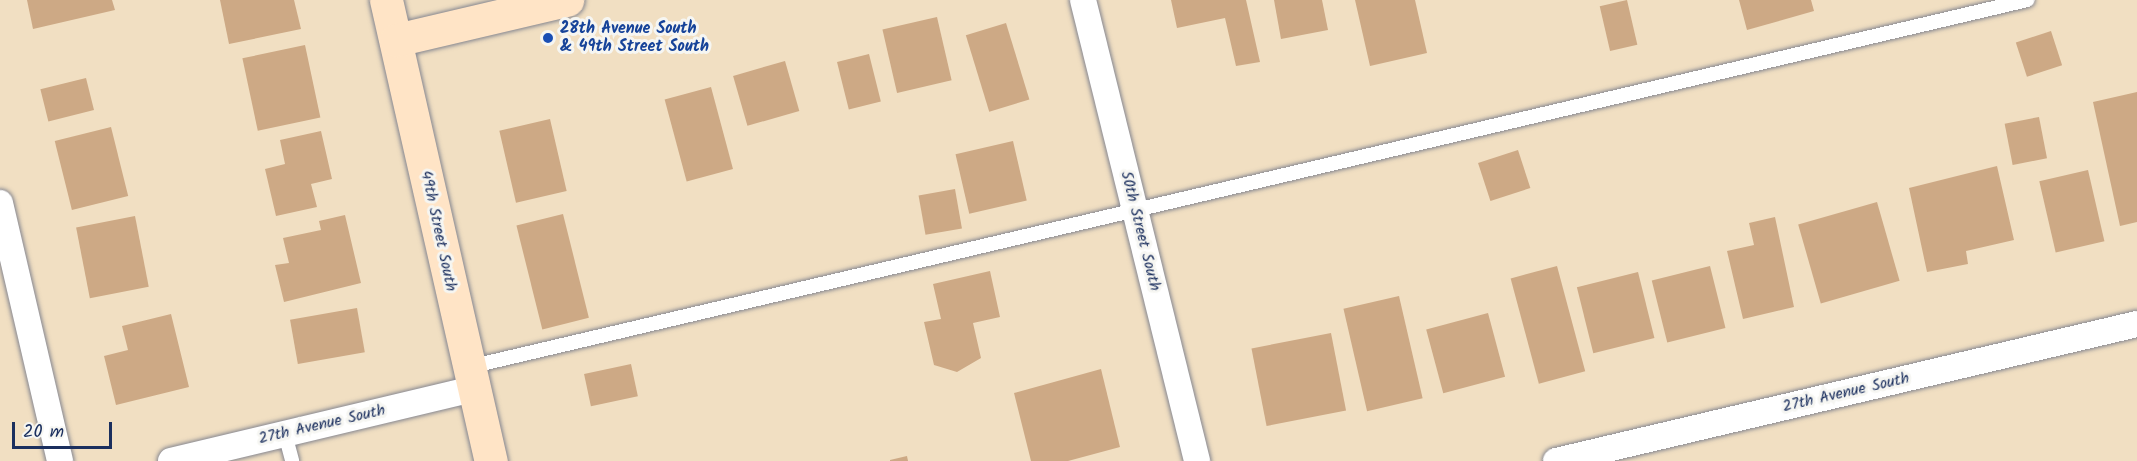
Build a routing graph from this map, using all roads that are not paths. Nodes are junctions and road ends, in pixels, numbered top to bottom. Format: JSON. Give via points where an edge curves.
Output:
{"nodes":[{"id":1,"x":386,"y":0,"type":"edge"},
{"id":2,"x":567,"y":0,"type":"edge"},
{"id":3,"x":1083,"y":0,"type":"edge"},
{"id":4,"x":2026,"y":0,"type":"edge"},
{"id":5,"x":396,"y":40,"type":"junction"},
{"id":6,"x":0,"y":203,"type":"edge"},
{"id":7,"x":1135,"y":210,"type":"junction"},
{"id":8,"x":2137,"y":324,"type":"edge"},
{"id":9,"x":471,"y":378,"type":"junction"},
{"id":10,"x":285,"y":434,"type":"junction"},
{"id":11,"x":60,"y":461,"type":"edge"},
{"id":12,"x":171,"y":461,"type":"edge"},
{"id":13,"x":292,"y":461,"type":"edge"},
{"id":14,"x":491,"y":461,"type":"edge"},
{"id":15,"x":1197,"y":461,"type":"edge"},
{"id":16,"x":1556,"y":461,"type":"edge"}],
"edges":[{"from":1,"to":5,"type":"street","name":"49th Street South"},
{"from":2,"to":5,"type":"street"},
{"from":3,"to":7,"type":"street","name":"50th Street South"},
{"from":4,"to":7,"type":"lane"},
{"from":5,"to":9,"type":"street","name":"49th Street South"},
{"from":6,"to":11,"type":"street"},
{"from":7,"to":9,"type":"lane"},
{"from":7,"to":15,"type":"street","name":"50th Street South"},
{"from":8,"to":16,"type":"street","name":"27th Avenue South"},
{"from":9,"to":10,"type":"street","name":"27th Avenue South"},
{"from":9,"to":14,"type":"street","name":"49th Street South"},
{"from":10,"to":12,"type":"street","name":"27th Avenue South"},
{"from":10,"to":13,"type":"lane"}]}
